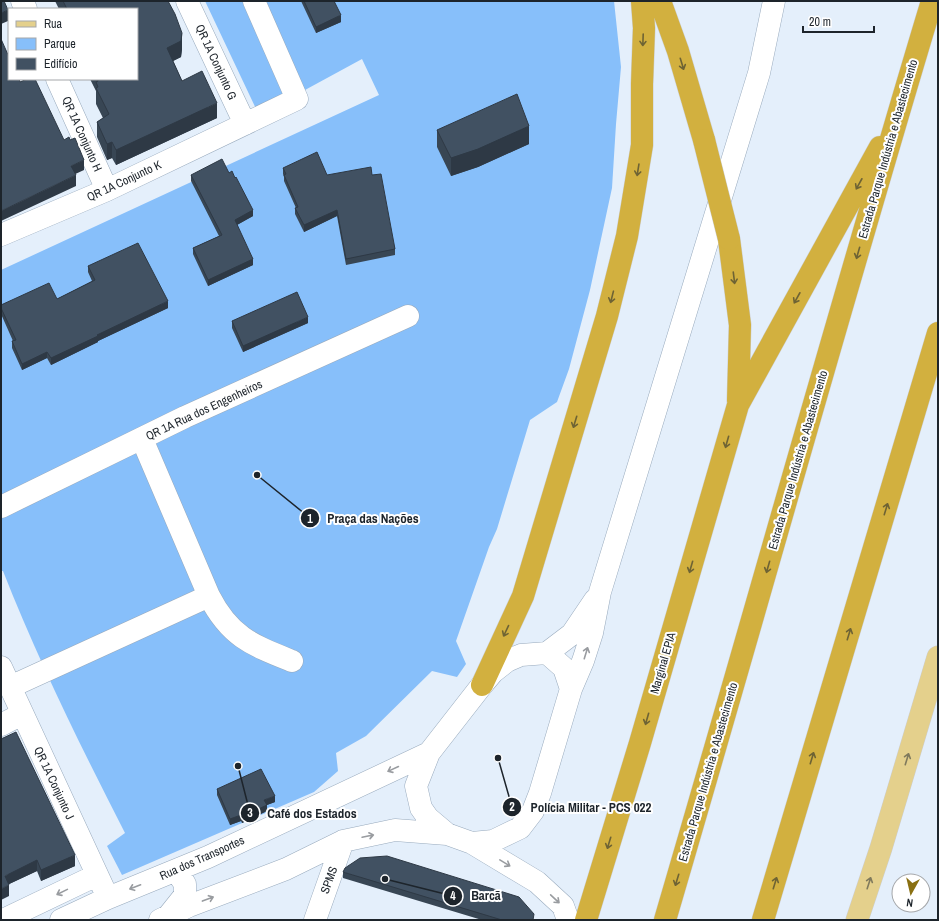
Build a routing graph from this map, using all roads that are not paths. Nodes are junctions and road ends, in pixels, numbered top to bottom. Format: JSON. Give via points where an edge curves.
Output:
{"nodes":[{"id":1,"x":187,"y":1,"type":"edge"},
{"id":2,"x":254,"y":1,"type":"edge"},
{"id":3,"x":642,"y":1,"type":"edge"},
{"id":4,"x":660,"y":1,"type":"edge"},
{"id":5,"x":774,"y":1,"type":"edge"},
{"id":6,"x":932,"y":1,"type":"edge"},
{"id":7,"x":57,"y":80,"type":"edge"},
{"id":8,"x":898,"y":113,"type":"junction"},
{"id":9,"x":245,"y":124,"type":"junction"},
{"id":10,"x":107,"y":190,"type":"junction"},
{"id":11,"x":1,"y":236,"type":"edge"},
{"id":12,"x":408,"y":316,"type":"dead end"},
{"id":13,"x":938,"y":333,"type":"edge"},
{"id":14,"x":738,"y":405,"type":"junction"},
{"id":15,"x":142,"y":439,"type":"junction"},
{"id":16,"x":1,"y":507,"type":"edge"},
{"id":17,"x":600,"y":592,"type":"junction"},
{"id":18,"x":209,"y":596,"type":"junction"},
{"id":19,"x":547,"y":653,"type":"junction"},
{"id":20,"x":938,"y":657,"type":"edge"},
{"id":21,"x":292,"y":661,"type":"dead end"},
{"id":22,"x":1,"y":667,"type":"edge"},
{"id":23,"x":482,"y":685,"type":"junction"},
{"id":24,"x":10,"y":687,"type":"junction"},
{"id":25,"x":571,"y":689,"type":"junction"},
{"id":26,"x":22,"y":714,"type":"junction"},
{"id":27,"x":1,"y":725,"type":"edge"},
{"id":28,"x":429,"y":753,"type":"junction"},
{"id":29,"x":447,"y":834,"type":"junction"},
{"id":30,"x":343,"y":841,"type":"junction"},
{"id":31,"x":472,"y":843,"type":"junction"},
{"id":32,"x":176,"y":871,"type":"junction"},
{"id":33,"x":97,"y":875,"type":"junction"},
{"id":34,"x":108,"y":898,"type":"junction"},
{"id":35,"x":167,"y":918,"type":"edge"},
{"id":36,"x":3,"y":920,"type":"edge"},
{"id":37,"x":61,"y":920,"type":"edge"},
{"id":38,"x":315,"y":920,"type":"edge"},
{"id":39,"x":568,"y":920,"type":"edge"},
{"id":40,"x":586,"y":920,"type":"edge"},
{"id":41,"x":665,"y":920,"type":"edge"},
{"id":42,"x":763,"y":920,"type":"edge"},
{"id":43,"x":857,"y":920,"type":"edge"}],
"edges":[{"from":1,"to":9,"type":"street","name":"QR 1A Conjunto G"},
{"from":2,"to":9,"type":"street","name":"QR 1A Conjunto K","via":[[297,99]]},
{"from":3,"to":23,"type":"highway","one_way":true,"via":[[642,145],[627,236],[607,316],[523,596]]},
{"from":4,"to":14,"type":"highway","one_way":true,"bridge":true,"via":[[678,51],[704,140],[729,239],[740,325]]},
{"from":5,"to":17,"type":"street","via":[[759,73]]},
{"from":6,"to":8,"type":"highway","name":"Estrada Parque Indústria e Abastecimento"},
{"from":7,"to":10,"type":"street","name":"QR 1A Conjunto H"},
{"from":8,"to":14,"type":"highway","one_way":true},
{"from":8,"to":41,"type":"highway","name":"Estrada Parque Indústria e Abastecimento","one_way":true},
{"from":9,"to":10,"type":"street","name":"QR 1A Conjunto K"},
{"from":10,"to":11,"type":"street","name":"QR 1A Conjunto K"},
{"from":12,"to":15,"type":"street","name":"QR 1A Rua dos Engenheiros"},
{"from":42,"to":13,"type":"highway","one_way":true},
{"from":14,"to":40,"type":"highway","name":"Marginal EPIA","one_way":true},
{"from":15,"to":16,"type":"street","name":"QR 1A Rua dos Engenheiros"},
{"from":15,"to":18,"type":"street"},
{"from":17,"to":19,"type":"street","via":[[572,634]]},
{"from":25,"to":17,"type":"street","one_way":true,"via":[[590,640]]},
{"from":18,"to":21,"type":"street","via":[[217,613],[236,634],[257,647]]},
{"from":18,"to":24,"type":"street"},
{"from":19,"to":23,"type":"street","via":[[521,655],[493,672]]},
{"from":19,"to":25,"type":"street","via":[[564,668]]},
{"from":43,"to":20,"type":"main road","one_way":true},
{"from":22,"to":24,"type":"street","name":"QR 1A Conjunto J"},
{"from":23,"to":28,"type":"street"},
{"from":24,"to":26,"type":"street","name":"QR 1A Conjunto J"},
{"from":25,"to":31,"type":"street","via":[[533,811],[520,828],[493,841]]},
{"from":26,"to":27,"type":"street"},
{"from":26,"to":33,"type":"street","name":"QR 1A Conjunto J"},
{"from":28,"to":29,"type":"street","via":[[416,786],[421,808],[428,818]]},
{"from":28,"to":32,"type":"street","name":"Rua dos Transportes","one_way":true},
{"from":30,"to":29,"type":"street","one_way":true,"via":[[395,830]]},
{"from":29,"to":31,"type":"street"},
{"from":35,"to":30,"type":"street","one_way":true,"via":[[189,906],[286,869]]},
{"from":30,"to":38,"type":"street","name":"SPMS"},
{"from":31,"to":39,"type":"street","one_way":true,"via":[[537,882],[563,906]]},
{"from":32,"to":34,"type":"street","name":"Rua dos Transportes","one_way":true},
{"from":32,"to":35,"type":"street","via":[[184,884],[185,894]]},
{"from":33,"to":34,"type":"street","name":"QR 1A Conjunto J"},
{"from":33,"to":36,"type":"street","one_way":true},
{"from":34,"to":37,"type":"street","name":"Rua dos Transportes"}]}
